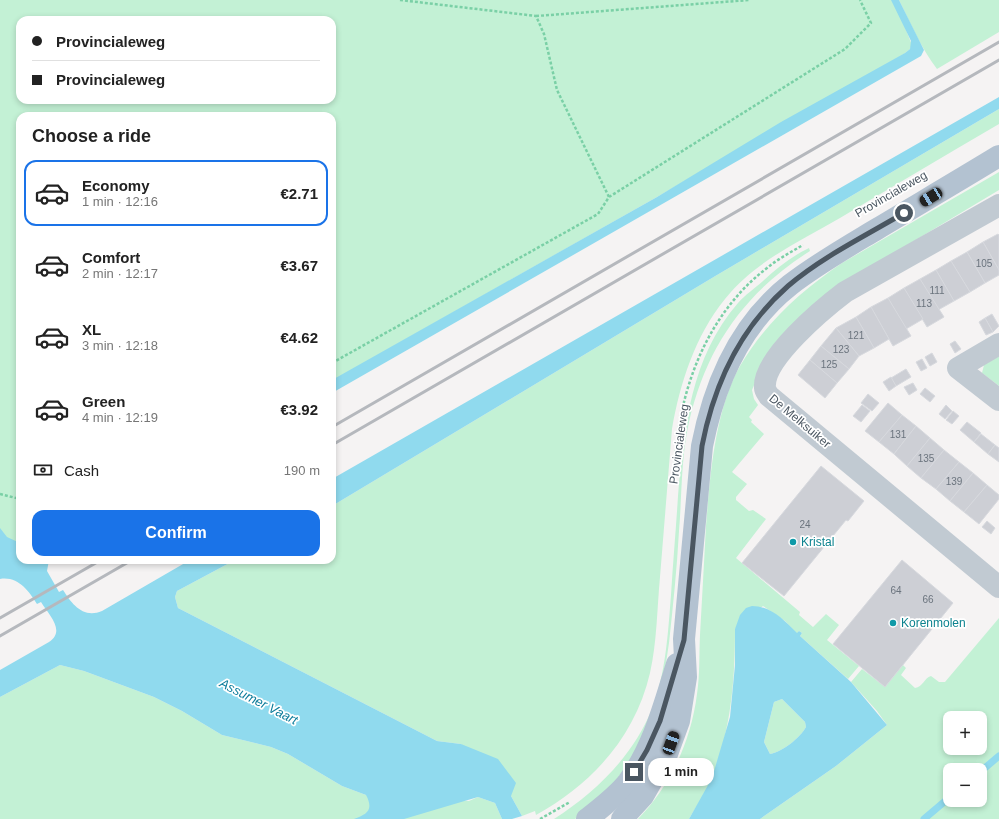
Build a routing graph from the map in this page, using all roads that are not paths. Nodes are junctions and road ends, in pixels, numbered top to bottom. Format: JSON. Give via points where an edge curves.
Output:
{"nodes":[{"id":1,"x":999,"y":156,"type":"edge"},
{"id":2,"x":999,"y":205,"type":"edge"},
{"id":3,"x":999,"y":344,"type":"edge"},
{"id":4,"x":999,"y":400,"type":"edge"},
{"id":5,"x":999,"y":587,"type":"edge"},
{"id":6,"x":684,"y":640,"type":"junction"},
{"id":7,"x":587,"y":819,"type":"edge"},
{"id":8,"x":622,"y":819,"type":"edge"}],
"edges":[{"from":1,"to":6,"type":"main road","name":"Provincialeweg","via":[[822,262],[789,285],[764,308],[748,329],[724,371],[707,418],[698,475]]},
{"from":2,"to":5,"type":"street","name":"De Melksuiker","via":[[845,292],[821,310],[797,334],[775,362],[766,377],[765,389],[769,396]]},
{"from":3,"to":4,"type":"street","via":[[958,368]]},
{"from":6,"to":7,"type":"main road","name":"Provincialeweg","via":[[660,721],[647,750],[627,782]]},
{"from":6,"to":8,"type":"main road","name":"Provincialeweg","via":[[686,677],[679,721],[667,754],[649,786]]}]}
